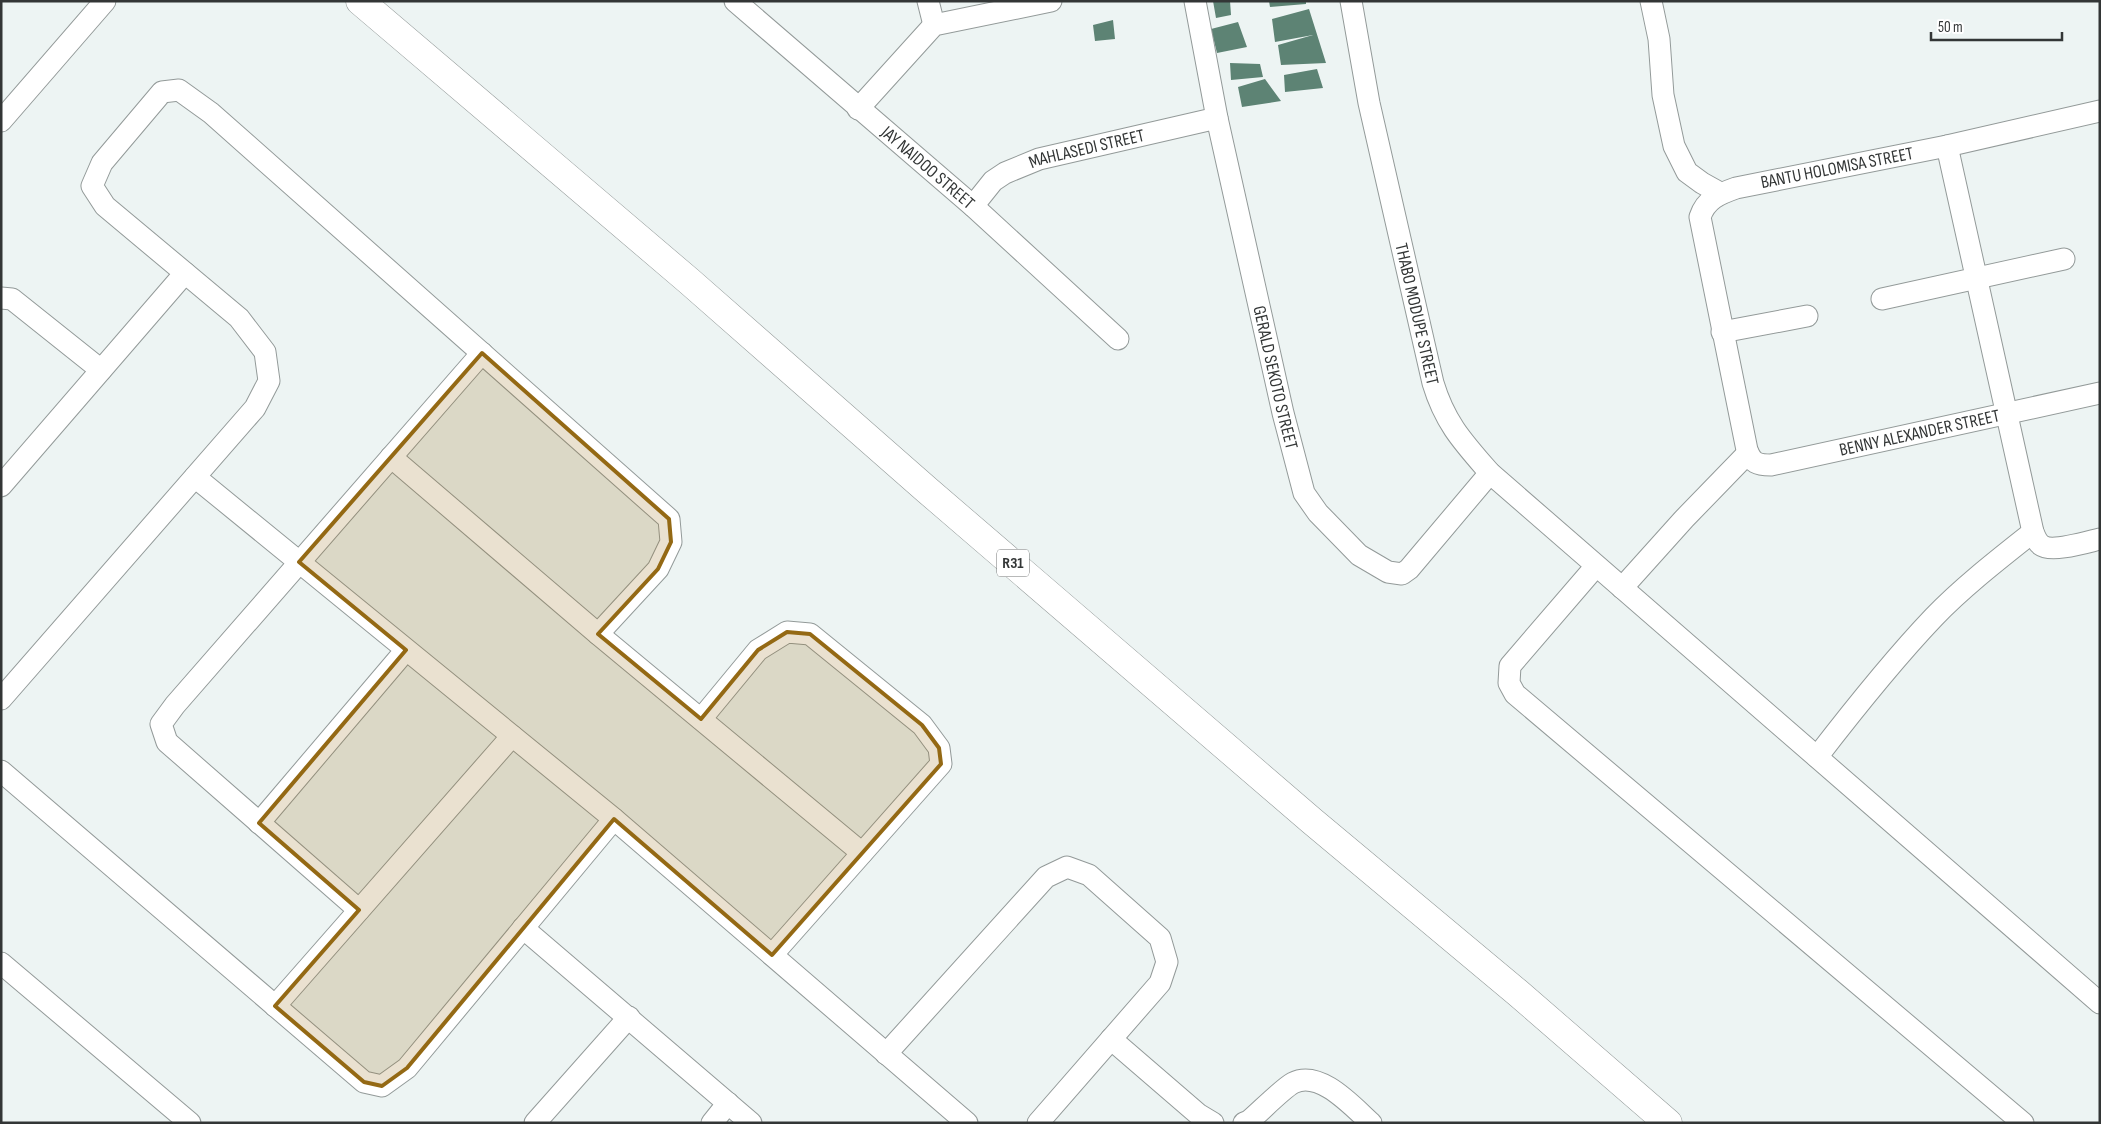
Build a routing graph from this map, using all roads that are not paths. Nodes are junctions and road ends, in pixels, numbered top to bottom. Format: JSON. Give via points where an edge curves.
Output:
{"nodes":[{"id":1,"x":105,"y":1,"type":"edge"},
{"id":2,"x":360,"y":1,"type":"edge"},
{"id":3,"x":736,"y":1,"type":"edge"},
{"id":4,"x":928,"y":1,"type":"edge"},
{"id":5,"x":1051,"y":1,"type":"edge"},
{"id":6,"x":1195,"y":1,"type":"edge"},
{"id":7,"x":1352,"y":1,"type":"edge"},
{"id":8,"x":1651,"y":1,"type":"edge"},
{"id":9,"x":934,"y":25,"type":"junction"},
{"id":10,"x":858,"y":109,"type":"junction"},
{"id":11,"x":2100,"y":112,"type":"edge"},
{"id":12,"x":1217,"y":118,"type":"junction"},
{"id":13,"x":1,"y":121,"type":"edge"},
{"id":14,"x":1947,"y":146,"type":"junction"},
{"id":15,"x":1720,"y":193,"type":"junction"},
{"id":16,"x":973,"y":206,"type":"junction"},
{"id":17,"x":2064,"y":259,"type":"dead end"},
{"id":18,"x":185,"y":273,"type":"junction"},
{"id":19,"x":1975,"y":278,"type":"junction"},
{"id":20,"x":1,"y":298,"type":"edge"},
{"id":21,"x":1882,"y":300,"type":"dead end"},
{"id":22,"x":1807,"y":316,"type":"dead end"},
{"id":23,"x":1722,"y":332,"type":"junction"},
{"id":24,"x":1118,"y":339,"type":"dead end"},
{"id":25,"x":482,"y":353,"type":"junction"},
{"id":26,"x":101,"y":370,"type":"junction"},
{"id":27,"x":2100,"y":393,"type":"edge"},
{"id":28,"x":2006,"y":414,"type":"junction"},
{"id":29,"x":1748,"y":451,"type":"junction"},
{"id":30,"x":391,"y":457,"type":"junction"},
{"id":31,"x":1490,"y":473,"type":"junction"},
{"id":32,"x":195,"y":477,"type":"junction"},
{"id":33,"x":1,"y":486,"type":"edge"},
{"id":34,"x":2032,"y":532,"type":"junction"},
{"id":35,"x":2100,"y":539,"type":"edge"},
{"id":36,"x":299,"y":562,"type":"junction"},
{"id":37,"x":1596,"y":566,"type":"junction"},
{"id":38,"x":1622,"y":588,"type":"junction"},
{"id":39,"x":598,"y":634,"type":"junction"},
{"id":40,"x":406,"y":650,"type":"junction"},
{"id":41,"x":1,"y":699,"type":"edge"},
{"id":42,"x":701,"y":719,"type":"junction"},
{"id":43,"x":512,"y":736,"type":"junction"},
{"id":44,"x":1817,"y":757,"type":"junction"},
{"id":45,"x":1,"y":771,"type":"edge"},
{"id":46,"x":614,"y":819,"type":"junction"},
{"id":47,"x":259,"y":822,"type":"junction"},
{"id":48,"x":862,"y":852,"type":"junction"},
{"id":49,"x":359,"y":910,"type":"junction"},
{"id":50,"x":523,"y":928,"type":"junction"},
{"id":51,"x":772,"y":955,"type":"junction"},
{"id":52,"x":1,"y":963,"type":"edge"},
{"id":53,"x":2100,"y":1003,"type":"edge"},
{"id":54,"x":275,"y":1006,"type":"junction"},
{"id":55,"x":629,"y":1018,"type":"junction"},
{"id":56,"x":1111,"y":1039,"type":"junction"},
{"id":57,"x":886,"y":1054,"type":"junction"},
{"id":58,"x":728,"y":1103,"type":"junction"},
{"id":59,"x":190,"y":1123,"type":"edge"},
{"id":60,"x":535,"y":1123,"type":"edge"},
{"id":61,"x":712,"y":1123,"type":"edge"},
{"id":62,"x":751,"y":1123,"type":"edge"},
{"id":63,"x":967,"y":1123,"type":"edge"},
{"id":64,"x":1038,"y":1123,"type":"edge"},
{"id":65,"x":1213,"y":1123,"type":"edge"},
{"id":66,"x":1244,"y":1123,"type":"edge"},
{"id":67,"x":1371,"y":1123,"type":"edge"},
{"id":68,"x":1668,"y":1123,"type":"edge"},
{"id":69,"x":2023,"y":1123,"type":"edge"}],
"edges":[{"from":1,"to":13,"type":"street"},
{"from":2,"to":68,"type":"main road","number":"R31"},
{"from":3,"to":10,"type":"street","name":"JAY NAIDOO STREET"},
{"from":4,"to":9,"type":"street"},
{"from":5,"to":9,"type":"street"},
{"from":6,"to":12,"type":"street","name":"GERALD SEKOTO STREET"},
{"from":7,"to":31,"type":"street","name":"THABO MODUPE STREET","via":[[1369,103],[1433,383],[1456,434]]},
{"from":8,"to":15,"type":"street","via":[[1659,39],[1663,95],[1674,146],[1687,172]]},
{"from":9,"to":10,"type":"street"},
{"from":10,"to":16,"type":"street","name":"JAY NAIDOO STREET"},
{"from":11,"to":14,"type":"street","name":"BANTU HOLOMISA STREET"},
{"from":12,"to":16,"type":"street","name":"MAHLASEDI STREET","via":[[1039,159],[993,181]]},
{"from":12,"to":31,"type":"street","name":"GERALD SEKOTO STREET","via":[[1298,476],[1304,493],[1318,513],[1358,556],[1388,572],[1402,574]]},
{"from":14,"to":15,"type":"street","name":"BANTU HOLOMISA STREET"},
{"from":14,"to":19,"type":"street"},
{"from":15,"to":23,"type":"street","name":"BANTU HOLOMISA STREET","via":[[1703,206],[1700,216]]},
{"from":16,"to":24,"type":"street","name":"JAY NAIDOO STREET"},
{"from":17,"to":19,"type":"street"},
{"from":18,"to":25,"type":"street","via":[[105,206],[92,186],[102,163],[162,92],[179,90],[211,113]]},
{"from":18,"to":26,"type":"street"},
{"from":18,"to":32,"type":"street","via":[[245,324],[265,352],[269,381],[255,408]]},
{"from":19,"to":21,"type":"street"},
{"from":19,"to":28,"type":"street"},
{"from":20,"to":26,"type":"street","via":[[12,299]]},
{"from":22,"to":23,"type":"street"},
{"from":23,"to":29,"type":"street","name":"BANTU HOLOMISA STREET"},
{"from":25,"to":30,"type":"street"},
{"from":25,"to":39,"type":"street","via":[[669,518],[671,542],[658,570]]},
{"from":26,"to":33,"type":"street"},
{"from":27,"to":28,"type":"street","name":"BENNY ALEXANDER STREET"},
{"from":28,"to":29,"type":"street","name":"BENNY ALEXANDER STREET","via":[[1772,465],[1754,462]]},
{"from":28,"to":34,"type":"street"},
{"from":29,"to":38,"type":"street"},
{"from":30,"to":36,"type":"street"},
{"from":30,"to":39,"type":"street"},
{"from":31,"to":37,"type":"street","name":"THABO MODUPE STREET"},
{"from":32,"to":36,"type":"street"},
{"from":32,"to":41,"type":"street"},
{"from":34,"to":35,"type":"street","via":[[2037,542],[2046,548]]},
{"from":34,"to":44,"type":"street","via":[[1936,616],[1874,683]]},
{"from":36,"to":40,"type":"street"},
{"from":36,"to":47,"type":"street","via":[[161,724],[167,742]]},
{"from":37,"to":38,"type":"street","name":"THABO MODUPE STREET"},
{"from":37,"to":69,"type":"street","via":[[1510,666],[1509,683],[1515,694]]},
{"from":38,"to":44,"type":"street","name":"THABO MODUPE STREET"},
{"from":39,"to":42,"type":"street"},
{"from":40,"to":43,"type":"street"},
{"from":40,"to":47,"type":"street"},
{"from":42,"to":48,"type":"street"},
{"from":42,"to":48,"type":"street","via":[[758,650],[787,632],[810,634],[922,725],[939,748],[941,764]]},
{"from":43,"to":46,"type":"street"},
{"from":43,"to":49,"type":"street"},
{"from":44,"to":53,"type":"street","name":"THABO MODUPE STREET"},
{"from":45,"to":54,"type":"street"},
{"from":46,"to":50,"type":"street"},
{"from":46,"to":51,"type":"street"},
{"from":47,"to":49,"type":"street"},
{"from":48,"to":51,"type":"street"},
{"from":49,"to":54,"type":"street"},
{"from":50,"to":54,"type":"street","via":[[407,1068],[382,1086],[364,1082]]},
{"from":50,"to":55,"type":"street"},
{"from":51,"to":57,"type":"street"},
{"from":52,"to":59,"type":"street"},
{"from":55,"to":58,"type":"street"},
{"from":55,"to":60,"type":"street"},
{"from":56,"to":57,"type":"street","via":[[1160,982],[1167,962],[1160,938],[1089,876],[1067,867],[1046,877]]},
{"from":56,"to":64,"type":"street"},
{"from":56,"to":65,"type":"street","via":[[1198,1114]]},
{"from":57,"to":63,"type":"street"},
{"from":58,"to":61,"type":"street"},
{"from":58,"to":62,"type":"street"},
{"from":66,"to":67,"type":"street","via":[[1293,1083],[1308,1079],[1328,1085]]}]}
